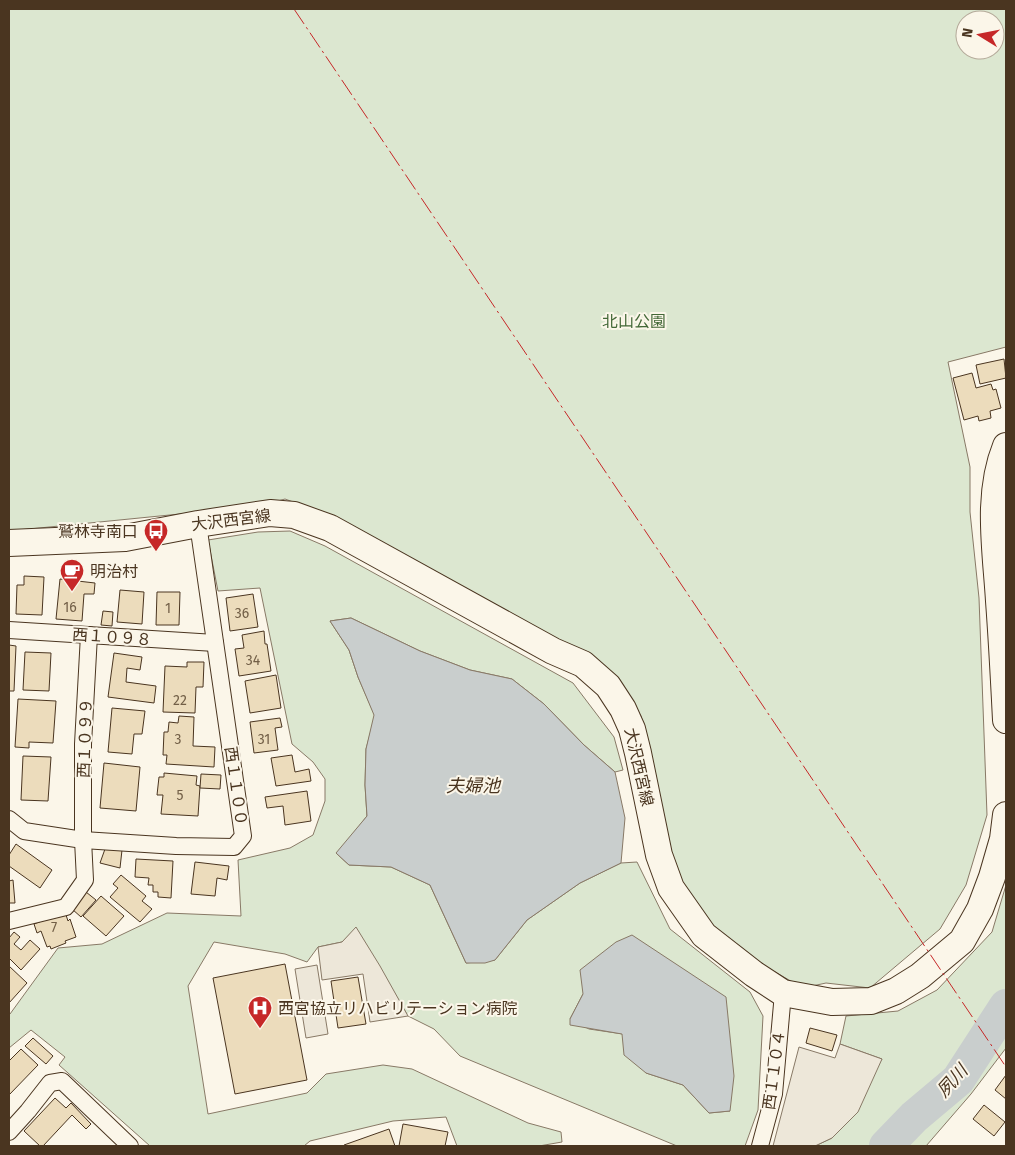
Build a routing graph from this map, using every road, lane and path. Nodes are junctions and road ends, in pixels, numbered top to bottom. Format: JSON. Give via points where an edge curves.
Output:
{"nodes":[{"id":1,"x":1006,"y":446,"type":"edge"},
{"id":2,"x":1000,"y":513,"type":"edge"},
{"id":3,"x":198,"y":524,"type":"junction"},
{"id":4,"x":9,"y":543,"type":"edge"},
{"id":5,"x":9,"y":630,"type":"edge"},
{"id":6,"x":89,"y":635,"type":"junction"},
{"id":7,"x":215,"y":643,"type":"junction"},
{"id":8,"x":1006,"y":720,"type":"edge"},
{"id":9,"x":1006,"y":815,"type":"edge"},
{"id":10,"x":9,"y":819,"type":"edge"},
{"id":11,"x":83,"y":840,"type":"junction"},
{"id":12,"x":9,"y":921,"type":"edge"},
{"id":13,"x":783,"y":993,"type":"junction"},
{"id":14,"x":9,"y":1132,"type":"edge"},
{"id":15,"x":130,"y":1146,"type":"edge"},
{"id":16,"x":760,"y":1146,"type":"edge"}],
"edges":[{"from":1,"to":2,"type":"main road","via":[[994,498]]},
{"from":2,"to":8,"type":"main road"},
{"from":3,"to":4,"type":"main road","name":"大沢西宮線","via":[[125,538]]},
{"from":3,"to":7,"type":"street","name":"西１１００"},
{"from":3,"to":13,"type":"main road","name":"大沢西宮線","via":[[270,513],[294,515],[330,528],[583,664],[608,686],[632,729],[658,855],[671,888],[704,935]]},
{"from":5,"to":6,"type":"street","name":"西１０９８"},
{"from":6,"to":7,"type":"street","name":"西１０９８"},
{"from":6,"to":11,"type":"street","name":"西１０９９","via":[[83,744]]},
{"from":7,"to":11,"type":"street","name":"西１１００","via":[[244,836],[234,847]]},
{"from":9,"to":13,"type":"main road","name":"大沢西宮線","via":[[992,877],[980,909],[962,941],[927,970],[896,991],[871,1001],[832,1002]]},
{"from":10,"to":11,"type":"street","name":"西１１００","via":[[24,831]]},
{"from":11,"to":12,"type":"street","name":"西１０９９","via":[[85,880],[66,907]]},
{"from":13,"to":16,"type":"street","name":"西１１０４","via":[[774,1094]]},
{"from":14,"to":15,"type":"street","via":[[50,1083],[62,1081]]}]}
